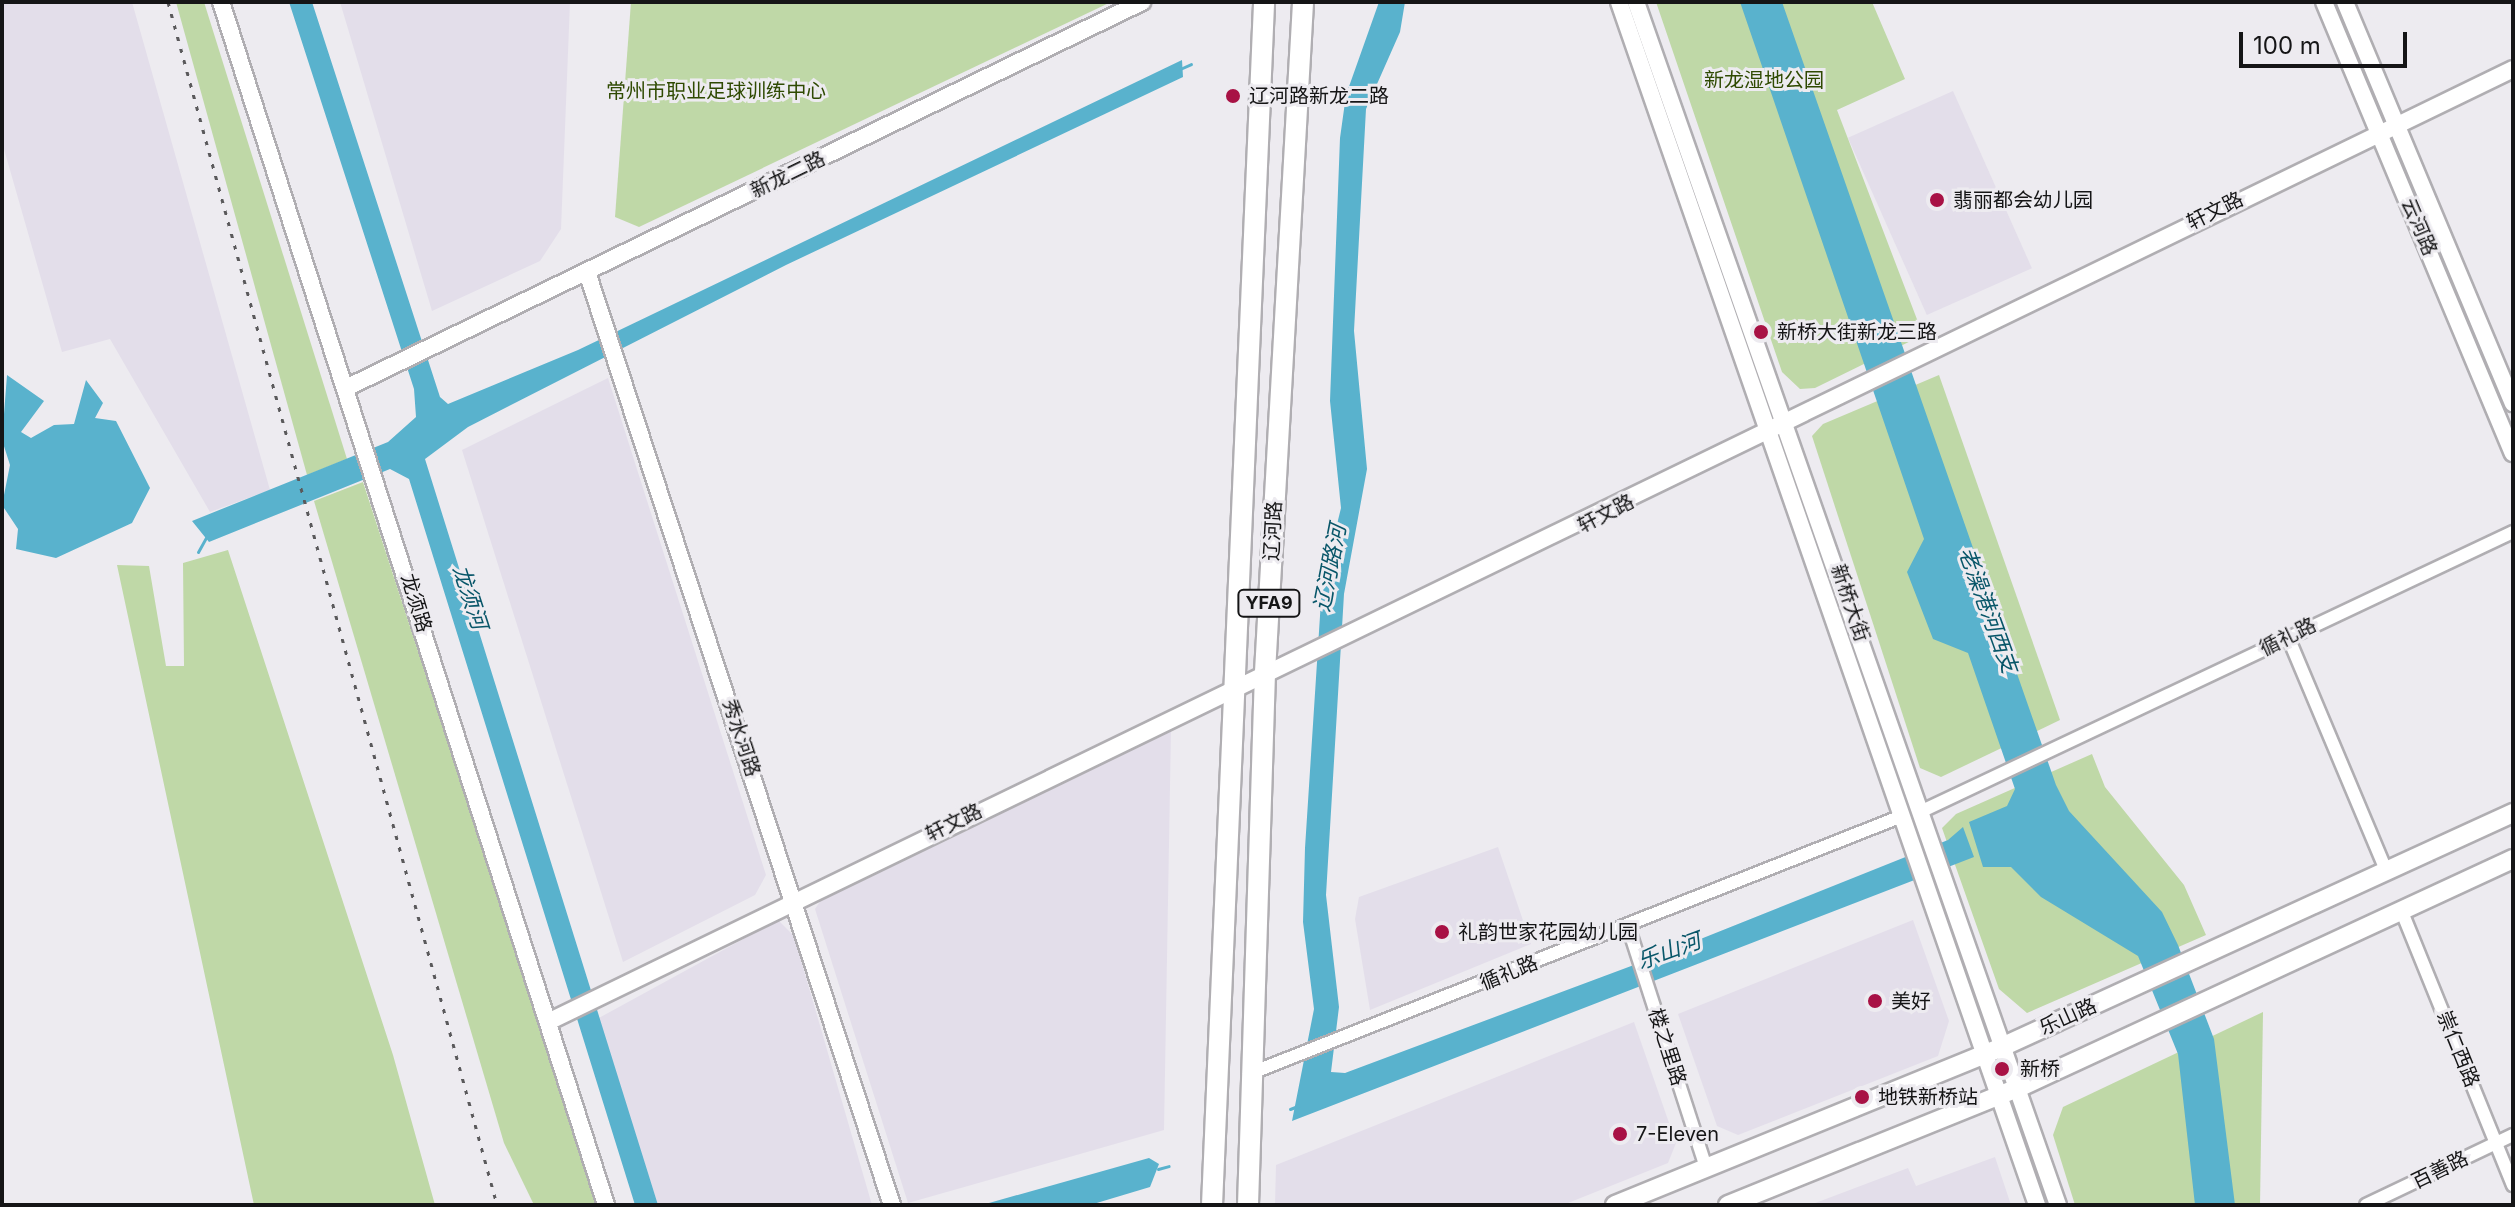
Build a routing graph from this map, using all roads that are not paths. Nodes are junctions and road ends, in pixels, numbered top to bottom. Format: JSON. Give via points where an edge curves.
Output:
{"nodes":[{"id":1,"x":221,"y":2,"type":"edge"},
{"id":2,"x":1142,"y":2,"type":"edge"},
{"id":3,"x":1264,"y":2,"type":"edge"},
{"id":4,"x":1303,"y":2,"type":"edge"},
{"id":5,"x":1619,"y":2,"type":"edge"},
{"id":6,"x":1636,"y":2,"type":"edge"},
{"id":7,"x":2324,"y":2,"type":"edge"},
{"id":8,"x":2345,"y":2,"type":"edge"},
{"id":9,"x":2513,"y":69,"type":"edge"},
{"id":10,"x":2395,"y":123,"type":"junction"},
{"id":11,"x":2379,"y":130,"type":"junction"},
{"id":12,"x":587,"y":272,"type":"junction"},
{"id":13,"x":346,"y":388,"type":"junction"},
{"id":14,"x":2513,"y":403,"type":"edge"},
{"id":15,"x":1787,"y":420,"type":"junction"},
{"id":16,"x":1770,"y":428,"type":"junction"},
{"id":17,"x":2513,"y":453,"type":"edge"},
{"id":18,"x":2513,"y":532,"type":"edge"},
{"id":19,"x":2288,"y":637,"type":"junction"},
{"id":20,"x":1265,"y":672,"type":"junction"},
{"id":21,"x":1230,"y":688,"type":"junction"},
{"id":22,"x":1920,"y":812,"type":"junction"},
{"id":23,"x":2513,"y":813,"type":"edge"},
{"id":24,"x":1902,"y":816,"type":"junction"},
{"id":25,"x":1925,"y":853,"type":"junction"},
{"id":26,"x":2513,"y":859,"type":"edge"},
{"id":27,"x":2387,"y":873,"type":"junction"},
{"id":28,"x":1939,"y":892,"type":"junction"},
{"id":29,"x":794,"y":902,"type":"junction"},
{"id":30,"x":2402,"y":912,"type":"junction"},
{"id":31,"x":1628,"y":926,"type":"junction"},
{"id":32,"x":548,"y":1022,"type":"junction"},
{"id":33,"x":2004,"y":1046,"type":"junction"},
{"id":34,"x":1985,"y":1053,"type":"junction"},
{"id":35,"x":1249,"y":1074,"type":"junction"},
{"id":36,"x":2018,"y":1088,"type":"junction"},
{"id":37,"x":2000,"y":1095,"type":"junction"},
{"id":38,"x":2513,"y":1135,"type":"edge"},
{"id":39,"x":2496,"y":1143,"type":"junction"},
{"id":40,"x":1706,"y":1168,"type":"junction"},
{"id":41,"x":2513,"y":1185,"type":"edge"},
{"id":42,"x":606,"y":1205,"type":"edge"},
{"id":43,"x":892,"y":1205,"type":"edge"},
{"id":44,"x":1212,"y":1205,"type":"edge"},
{"id":45,"x":1248,"y":1205,"type":"edge"},
{"id":46,"x":1615,"y":1205,"type":"edge"},
{"id":47,"x":1728,"y":1205,"type":"edge"},
{"id":48,"x":2037,"y":1205,"type":"edge"},
{"id":49,"x":2058,"y":1205,"type":"edge"},
{"id":50,"x":2366,"y":1205,"type":"edge"}],
"edges":[{"from":1,"to":13,"type":"street","name":"龙须路"},
{"from":2,"to":12,"type":"street","name":"新龙二路"},
{"from":3,"to":21,"type":"main road","name":"辽河路","number":"YFA9"},
{"from":4,"to":20,"type":"main road","name":"辽河路","number":"YFA9"},
{"from":5,"to":16,"type":"street","name":"新桥大街"},
{"from":6,"to":15,"type":"street","name":"新桥大街"},
{"from":7,"to":11,"type":"street","name":"云河路"},
{"from":8,"to":10,"type":"street","name":"云河路"},
{"from":9,"to":10,"type":"street","name":"轩文路"},
{"from":10,"to":11,"type":"street","name":"轩文路"},
{"from":10,"to":14,"type":"street","name":"云河路"},
{"from":11,"to":15,"type":"street","name":"轩文路"},
{"from":11,"to":17,"type":"street","name":"云河路"},
{"from":12,"to":13,"type":"street","name":"新龙二路"},
{"from":12,"to":29,"type":"street","name":"秀水河路"},
{"from":13,"to":32,"type":"street","name":"龙须路"},
{"from":15,"to":16,"type":"street","name":"轩文路"},
{"from":15,"to":22,"type":"street","name":"新桥大街"},
{"from":16,"to":20,"type":"street","name":"轩文路","via":[[1540,547]]},
{"from":16,"to":24,"type":"street","name":"新桥大街"},
{"from":18,"to":19,"type":"street","name":"循礼路"},
{"from":19,"to":22,"type":"street","name":"循礼路","via":[[2066,747]]},
{"from":19,"to":27,"type":"street"},
{"from":20,"to":21,"type":"street","name":"轩文路"},
{"from":20,"to":35,"type":"main road","name":"辽河路","number":"YFA9"},
{"from":21,"to":29,"type":"street","name":"轩文路"},
{"from":21,"to":44,"type":"main road","name":"辽河路","number":"YFA9"},
{"from":22,"to":25,"type":"street","name":"新桥大街"},
{"from":23,"to":27,"type":"main road","name":"乐山路"},
{"from":24,"to":25,"type":"street","name":"新桥大街"},
{"from":24,"to":31,"type":"street","name":"循礼路"},
{"from":25,"to":28,"type":"street","name":"新桥大街"},
{"from":26,"to":30,"type":"main road"},
{"from":27,"to":33,"type":"main road","name":"乐山路"},
{"from":28,"to":33,"type":"street","name":"新桥大街"},
{"from":28,"to":34,"type":"street","name":"新桥大街"},
{"from":29,"to":32,"type":"street","name":"轩文路"},
{"from":29,"to":43,"type":"street","name":"秀水河路"},
{"from":30,"to":36,"type":"main road"},
{"from":30,"to":39,"type":"street","name":"崇仁西路"},
{"from":31,"to":35,"type":"street","name":"循礼路"},
{"from":31,"to":40,"type":"street","name":"楼之里路"},
{"from":32,"to":42,"type":"street","name":"龙须路"},
{"from":33,"to":34,"type":"main road","name":"乐山路"},
{"from":33,"to":36,"type":"street","name":"新桥大街"},
{"from":34,"to":37,"type":"street","name":"新桥大街"},
{"from":34,"to":40,"type":"main road","name":"乐山路"},
{"from":35,"to":45,"type":"main road","name":"辽河路","number":"YFA9"},
{"from":36,"to":37,"type":"main road"},
{"from":36,"to":49,"type":"street","name":"新桥大街"},
{"from":37,"to":47,"type":"main road"},
{"from":37,"to":48,"type":"street","name":"新桥大街"},
{"from":38,"to":39,"type":"street","name":"百善路"},
{"from":39,"to":41,"type":"street","name":"崇仁西路"},
{"from":39,"to":50,"type":"street","name":"百善路"},
{"from":40,"to":46,"type":"main road","name":"乐山路"}]}
